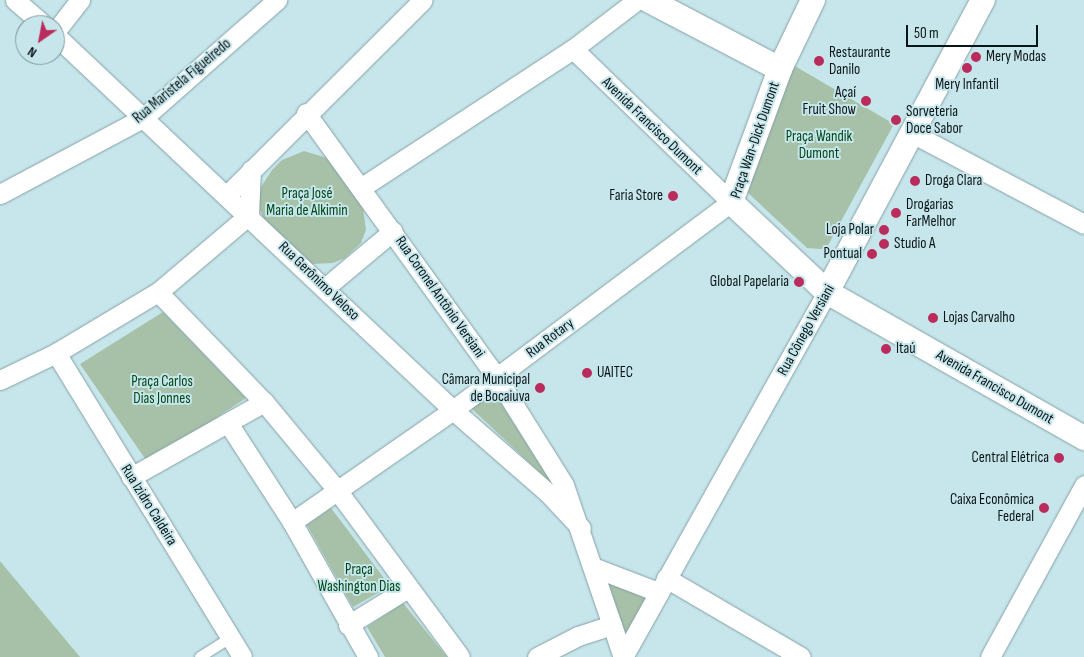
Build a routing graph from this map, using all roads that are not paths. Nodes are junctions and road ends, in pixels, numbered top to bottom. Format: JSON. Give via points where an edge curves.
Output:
{"nodes":[{"id":1,"x":15,"y":0,"type":"edge"},
{"id":2,"x":80,"y":0,"type":"edge"},
{"id":3,"x":277,"y":0,"type":"edge"},
{"id":4,"x":422,"y":0,"type":"edge"},
{"id":5,"x":637,"y":0,"type":"edge"},
{"id":6,"x":648,"y":0,"type":"edge"},
{"id":7,"x":813,"y":0,"type":"edge"},
{"id":8,"x":983,"y":0,"type":"edge"},
{"id":9,"x":32,"y":15,"type":"edge"},
{"id":10,"x":65,"y":20,"type":"edge"},
{"id":11,"x":65,"y":44,"type":"edge"},
{"id":12,"x":573,"y":49,"type":"junction"},
{"id":13,"x":780,"y":69,"type":"junction"},
{"id":14,"x":306,"y":113,"type":"junction"},
{"id":15,"x":143,"y":118,"type":"junction"},
{"id":16,"x":912,"y":133,"type":"junction"},
{"id":17,"x":252,"y":170,"type":"junction"},
{"id":18,"x":362,"y":188,"type":"junction"},
{"id":19,"x":0,"y":194,"type":"edge"},
{"id":20,"x":227,"y":195,"type":"junction"},
{"id":21,"x":731,"y":202,"type":"junction"},
{"id":22,"x":249,"y":215,"type":"junction"},
{"id":23,"x":1084,"y":224,"type":"edge"},
{"id":24,"x":393,"y":231,"type":"junction"},
{"id":25,"x":326,"y":287,"type":"junction"},
{"id":26,"x":158,"y":292,"type":"junction"},
{"id":27,"x":827,"y":292,"type":"junction"},
{"id":28,"x":56,"y":353,"type":"junction"},
{"id":29,"x":497,"y":378,"type":"junction"},
{"id":30,"x":0,"y":380,"type":"edge"},
{"id":31,"x":264,"y":402,"type":"junction"},
{"id":32,"x":453,"y":410,"type":"junction"},
{"id":33,"x":228,"y":422,"type":"junction"},
{"id":34,"x":1084,"y":438,"type":"edge"},
{"id":35,"x":131,"y":476,"type":"junction"},
{"id":36,"x":1084,"y":485,"type":"edge"},
{"id":37,"x":556,"y":489,"type":"junction"},
{"id":38,"x":337,"y":490,"type":"junction"},
{"id":39,"x":292,"y":522,"type":"junction"},
{"id":40,"x":593,"y":568,"type":"junction"},
{"id":41,"x":662,"y":585,"type":"junction"},
{"id":42,"x":408,"y":588,"type":"junction"},
{"id":43,"x":348,"y":625,"type":"junction"},
{"id":44,"x":612,"y":625,"type":"junction"},
{"id":45,"x":231,"y":638,"type":"junction"},
{"id":46,"x":200,"y":657,"type":"edge"},
{"id":47,"x":242,"y":657,"type":"edge"},
{"id":48,"x":368,"y":657,"type":"edge"},
{"id":49,"x":460,"y":657,"type":"edge"},
{"id":50,"x":537,"y":657,"type":"edge"},
{"id":51,"x":623,"y":657,"type":"edge"},
{"id":52,"x":801,"y":657,"type":"edge"},
{"id":53,"x":990,"y":657,"type":"edge"}],
"edges":[{"from":1,"to":9,"type":"street"},
{"from":2,"to":10,"type":"street"},
{"from":3,"to":15,"type":"street","name":"Rua Maristela Figueiredo"},
{"from":4,"to":14,"type":"street"},
{"from":5,"to":12,"type":"street"},
{"from":6,"to":13,"type":"street"},
{"from":7,"to":13,"type":"street","name":"Praça Wan-Dick Dumont"},
{"from":8,"to":16,"type":"street","name":"Rua Cônego Versiani"},
{"from":11,"to":15,"type":"street","name":"Rua Gerônimo Veloso"},
{"from":12,"to":18,"type":"street"},
{"from":12,"to":21,"type":"street","name":"Avenida Francisco Dumont"},
{"from":13,"to":21,"type":"street","name":"Praça Wan-Dick Dumont"},
{"from":14,"to":17,"type":"street"},
{"from":14,"to":18,"type":"street","name":"Rua Coronel Antônio Versiani"},
{"from":15,"to":19,"type":"street","name":"Rua Maristela Figueiredo"},
{"from":15,"to":20,"type":"street","name":"Rua Gerônimo Veloso"},
{"from":16,"to":23,"type":"street"},
{"from":16,"to":27,"type":"street","name":"Rua Cônego Versiani"},
{"from":17,"to":20,"type":"street"},
{"from":17,"to":22,"type":"street"},
{"from":18,"to":24,"type":"street","name":"Rua Coronel Antônio Versiani"},
{"from":20,"to":22,"type":"street","name":"Rua Gerônimo Veloso"},
{"from":21,"to":27,"type":"street","name":"Praça Wan-Dick Dumont"},
{"from":21,"to":29,"type":"street","name":"Rua Rotary"},
{"from":22,"to":25,"type":"street","name":"Rua Gerônimo Veloso"},
{"from":22,"to":26,"type":"street"},
{"from":24,"to":25,"type":"street"},
{"from":24,"to":29,"type":"street","name":"Rua Coronel Antônio Versiani"},
{"from":25,"to":32,"type":"street","name":"Rua Gerônimo Veloso"},
{"from":26,"to":28,"type":"street"},
{"from":26,"to":31,"type":"street"},
{"from":27,"to":34,"type":"street","name":"Avenida Francisco Dumont"},
{"from":27,"to":41,"type":"street","name":"Rua Cônego Versiani"},
{"from":28,"to":30,"type":"street"},
{"from":28,"to":35,"type":"street","name":"Rua Izidro Caldeira"},
{"from":29,"to":32,"type":"street","name":"Rua Rotary"},
{"from":29,"to":37,"type":"street","name":"Rua Coronel Antônio Versiani"},
{"from":31,"to":33,"type":"street"},
{"from":31,"to":38,"type":"street"},
{"from":32,"to":37,"type":"street","name":"Rua Gerônimo Veloso"},
{"from":32,"to":38,"type":"street","name":"Rua Rotary"},
{"from":33,"to":35,"type":"street"},
{"from":33,"to":39,"type":"street"},
{"from":35,"to":45,"type":"street","name":"Rua Izidro Caldeira"},
{"from":36,"to":53,"type":"street"},
{"from":37,"to":40,"type":"street","name":"Rua Gerônimo Veloso","via":[[581,528]]},
{"from":38,"to":39,"type":"street","name":"Rua Rotary"},
{"from":38,"to":42,"type":"street"},
{"from":39,"to":43,"type":"street"},
{"from":40,"to":41,"type":"street"},
{"from":40,"to":44,"type":"street"},
{"from":41,"to":51,"type":"street","name":"Rua Cônego Versiani"},
{"from":41,"to":52,"type":"street"},
{"from":42,"to":43,"type":"street"},
{"from":42,"to":49,"type":"street"},
{"from":43,"to":48,"type":"street"},
{"from":44,"to":50,"type":"street","via":[[578,636]]},
{"from":44,"to":51,"type":"street"},
{"from":45,"to":46,"type":"lane"},
{"from":45,"to":47,"type":"street","name":"Rua Izidro Caldeira"}]}
